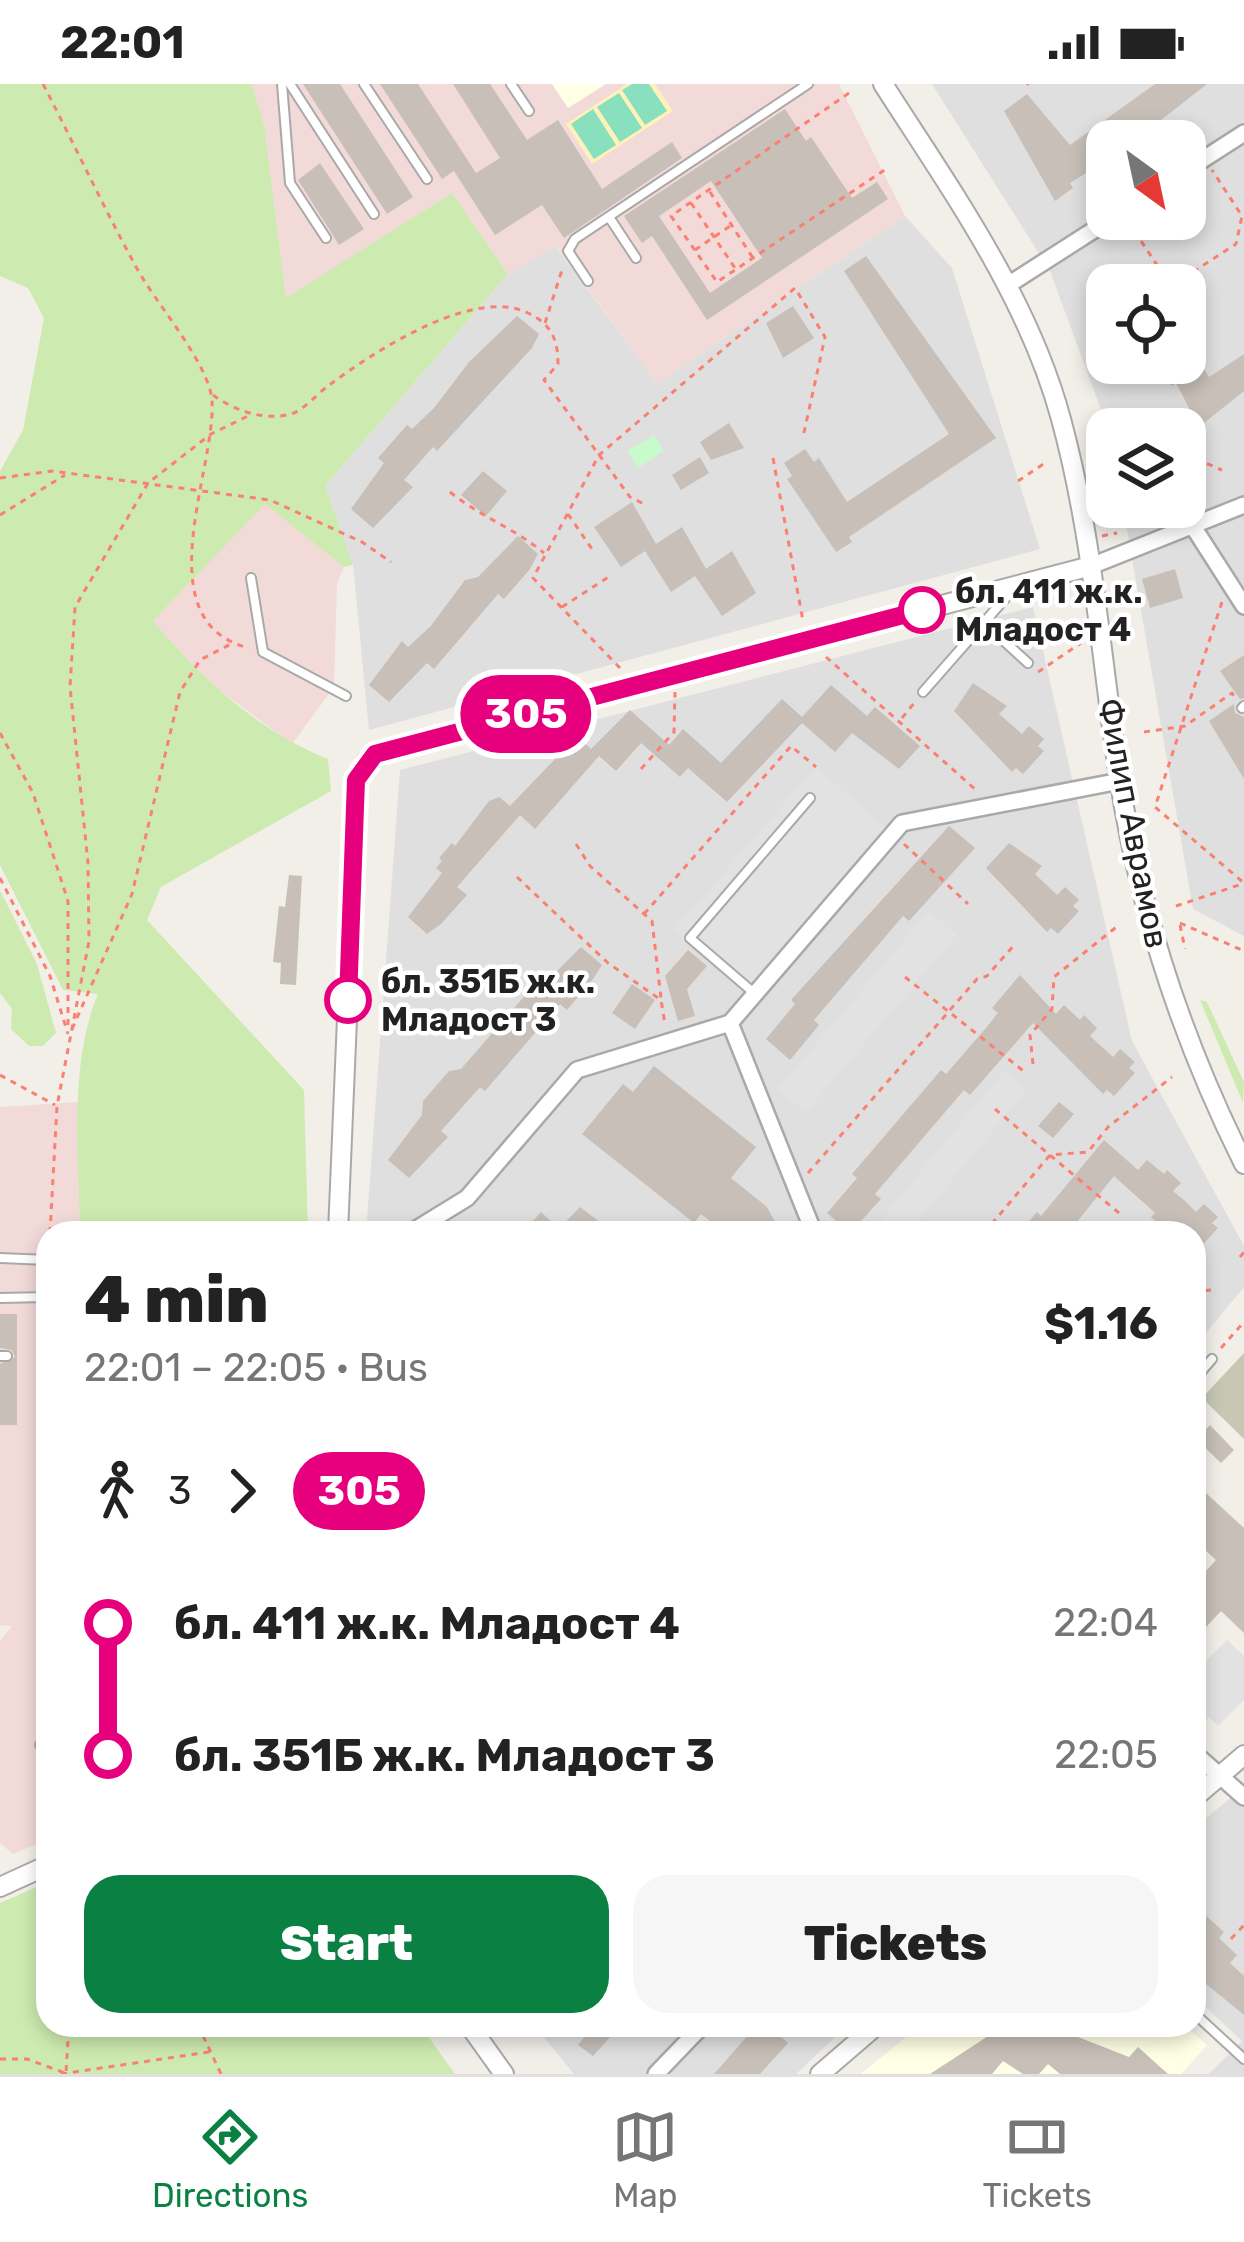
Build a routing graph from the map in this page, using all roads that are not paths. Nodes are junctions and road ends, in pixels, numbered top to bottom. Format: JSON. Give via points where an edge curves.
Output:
{"nodes":[{"id":1,"x":286,"y":84,"type":"edge"},
{"id":2,"x":364,"y":84,"type":"edge"},
{"id":3,"x":511,"y":84,"type":"edge"},
{"id":4,"x":808,"y":84,"type":"edge"},
{"id":5,"x":884,"y":84,"type":"edge"},
{"id":6,"x":530,"y":111,"type":"dead end"},
{"id":7,"x":1244,"y":133,"type":"edge"},
{"id":8,"x":1206,"y":158,"type":"edge"},
{"id":9,"x":428,"y":179,"type":"dead end"},
{"id":10,"x":374,"y":214,"type":"dead end"},
{"id":11,"x":609,"y":217,"type":"junction"},
{"id":12,"x":1086,"y":235,"type":"edge"},
{"id":13,"x":326,"y":238,"type":"dead end"},
{"id":14,"x":636,"y":258,"type":"dead end"},
{"id":15,"x":588,"y":280,"type":"dead end"},
{"id":16,"x":1007,"y":285,"type":"junction"},
{"id":17,"x":1244,"y":505,"type":"edge"},
{"id":18,"x":1206,"y":522,"type":"edge"},
{"id":19,"x":1194,"y":528,"type":"joint"},
{"id":20,"x":1091,"y":566,"type":"junction"},
{"id":21,"x":251,"y":578,"type":"dead end"},
{"id":22,"x":1016,"y":586,"type":"junction"},
{"id":23,"x":1244,"y":606,"type":"edge"},
{"id":24,"x":984,"y":622,"type":"junction"},
{"id":25,"x":1028,"y":663,"type":"road end"},
{"id":26,"x":923,"y":692,"type":"road end"},
{"id":27,"x":346,"y":696,"type":"dead end"},
{"id":28,"x":1120,"y":781,"type":"junction"},
{"id":29,"x":810,"y":798,"type":"dead end"},
{"id":30,"x":755,"y":994,"type":"junction"},
{"id":31,"x":730,"y":1023,"type":"junction"},
{"id":32,"x":1244,"y":1164,"type":"edge"},
{"id":33,"x":338,"y":1221,"type":"edge"},
{"id":34,"x":430,"y":1221,"type":"edge"},
{"id":35,"x":809,"y":1221,"type":"edge"},
{"id":36,"x":0,"y":1258,"type":"edge"},
{"id":37,"x":36,"y":1260,"type":"edge"},
{"id":38,"x":0,"y":1298,"type":"edge"},
{"id":39,"x":36,"y":1298,"type":"edge"},
{"id":40,"x":1212,"y":1359,"type":"road end"},
{"id":41,"x":1206,"y":1366,"type":"edge"},
{"id":42,"x":1244,"y":1755,"type":"edge"},
{"id":43,"x":1206,"y":1764,"type":"edge"},
{"id":44,"x":1220,"y":1777,"type":"junction"},
{"id":45,"x":1206,"y":1788,"type":"edge"},
{"id":46,"x":1244,"y":1797,"type":"edge"},
{"id":47,"x":36,"y":1870,"type":"edge"},
{"id":48,"x":0,"y":1887,"type":"edge"},
{"id":49,"x":1206,"y":2024,"type":"edge"},
{"id":50,"x":478,"y":2037,"type":"edge"},
{"id":51,"x":692,"y":2037,"type":"edge"},
{"id":52,"x":863,"y":2037,"type":"edge"},
{"id":53,"x":1244,"y":2059,"type":"edge"},
{"id":54,"x":822,"y":2073,"type":"edge"},
{"id":55,"x":504,"y":2074,"type":"edge"},
{"id":56,"x":656,"y":2074,"type":"edge"}],
"edges":[{"from":1,"to":10,"type":"lane"},
{"from":1,"to":13,"type":"lane","via":[[290,183]]},
{"from":2,"to":9,"type":"lane"},
{"from":3,"to":6,"type":"lane"},
{"from":4,"to":11,"type":"lane"},
{"from":5,"to":16,"type":"street","name":"Филип Аврамов"},
{"from":7,"to":8,"type":"street"},
{"from":11,"to":14,"type":"lane"},
{"from":11,"to":15,"type":"lane","via":[[568,251]]},
{"from":12,"to":16,"type":"street"},
{"from":16,"to":20,"type":"street","name":"Филип Аврамов","via":[[1056,403]]},
{"from":17,"to":18,"type":"street"},
{"from":19,"to":20,"type":"street"},
{"from":19,"to":23,"type":"street"},
{"from":20,"to":22,"type":"street"},
{"from":20,"to":28,"type":"street","name":"Филип Аврамов"},
{"from":21,"to":27,"type":"lane","via":[[263,652]]},
{"from":22,"to":24,"type":"lane"},
{"from":22,"to":33,"type":"street","via":[[367,760],[356,780]]},
{"from":24,"to":25,"type":"lane"},
{"from":24,"to":26,"type":"lane"},
{"from":28,"to":30,"type":"street","via":[[902,823]]},
{"from":28,"to":32,"type":"street","name":"Филип Аврамов","via":[[1171,994]]},
{"from":29,"to":30,"type":"lane","via":[[690,938]]},
{"from":30,"to":31,"type":"street"},
{"from":31,"to":34,"type":"street","via":[[577,1070],[467,1198]]},
{"from":31,"to":35,"type":"street"},
{"from":36,"to":37,"type":"lane"},
{"from":38,"to":39,"type":"lane"},
{"from":40,"to":41,"type":"lane"},
{"from":42,"to":44,"type":"street"},
{"from":43,"to":44,"type":"street"},
{"from":44,"to":45,"type":"street"},
{"from":44,"to":46,"type":"street"},
{"from":47,"to":48,"type":"street"},
{"from":49,"to":53,"type":"lane"},
{"from":50,"to":55,"type":"street"},
{"from":51,"to":56,"type":"street"},
{"from":52,"to":54,"type":"street"}]}
